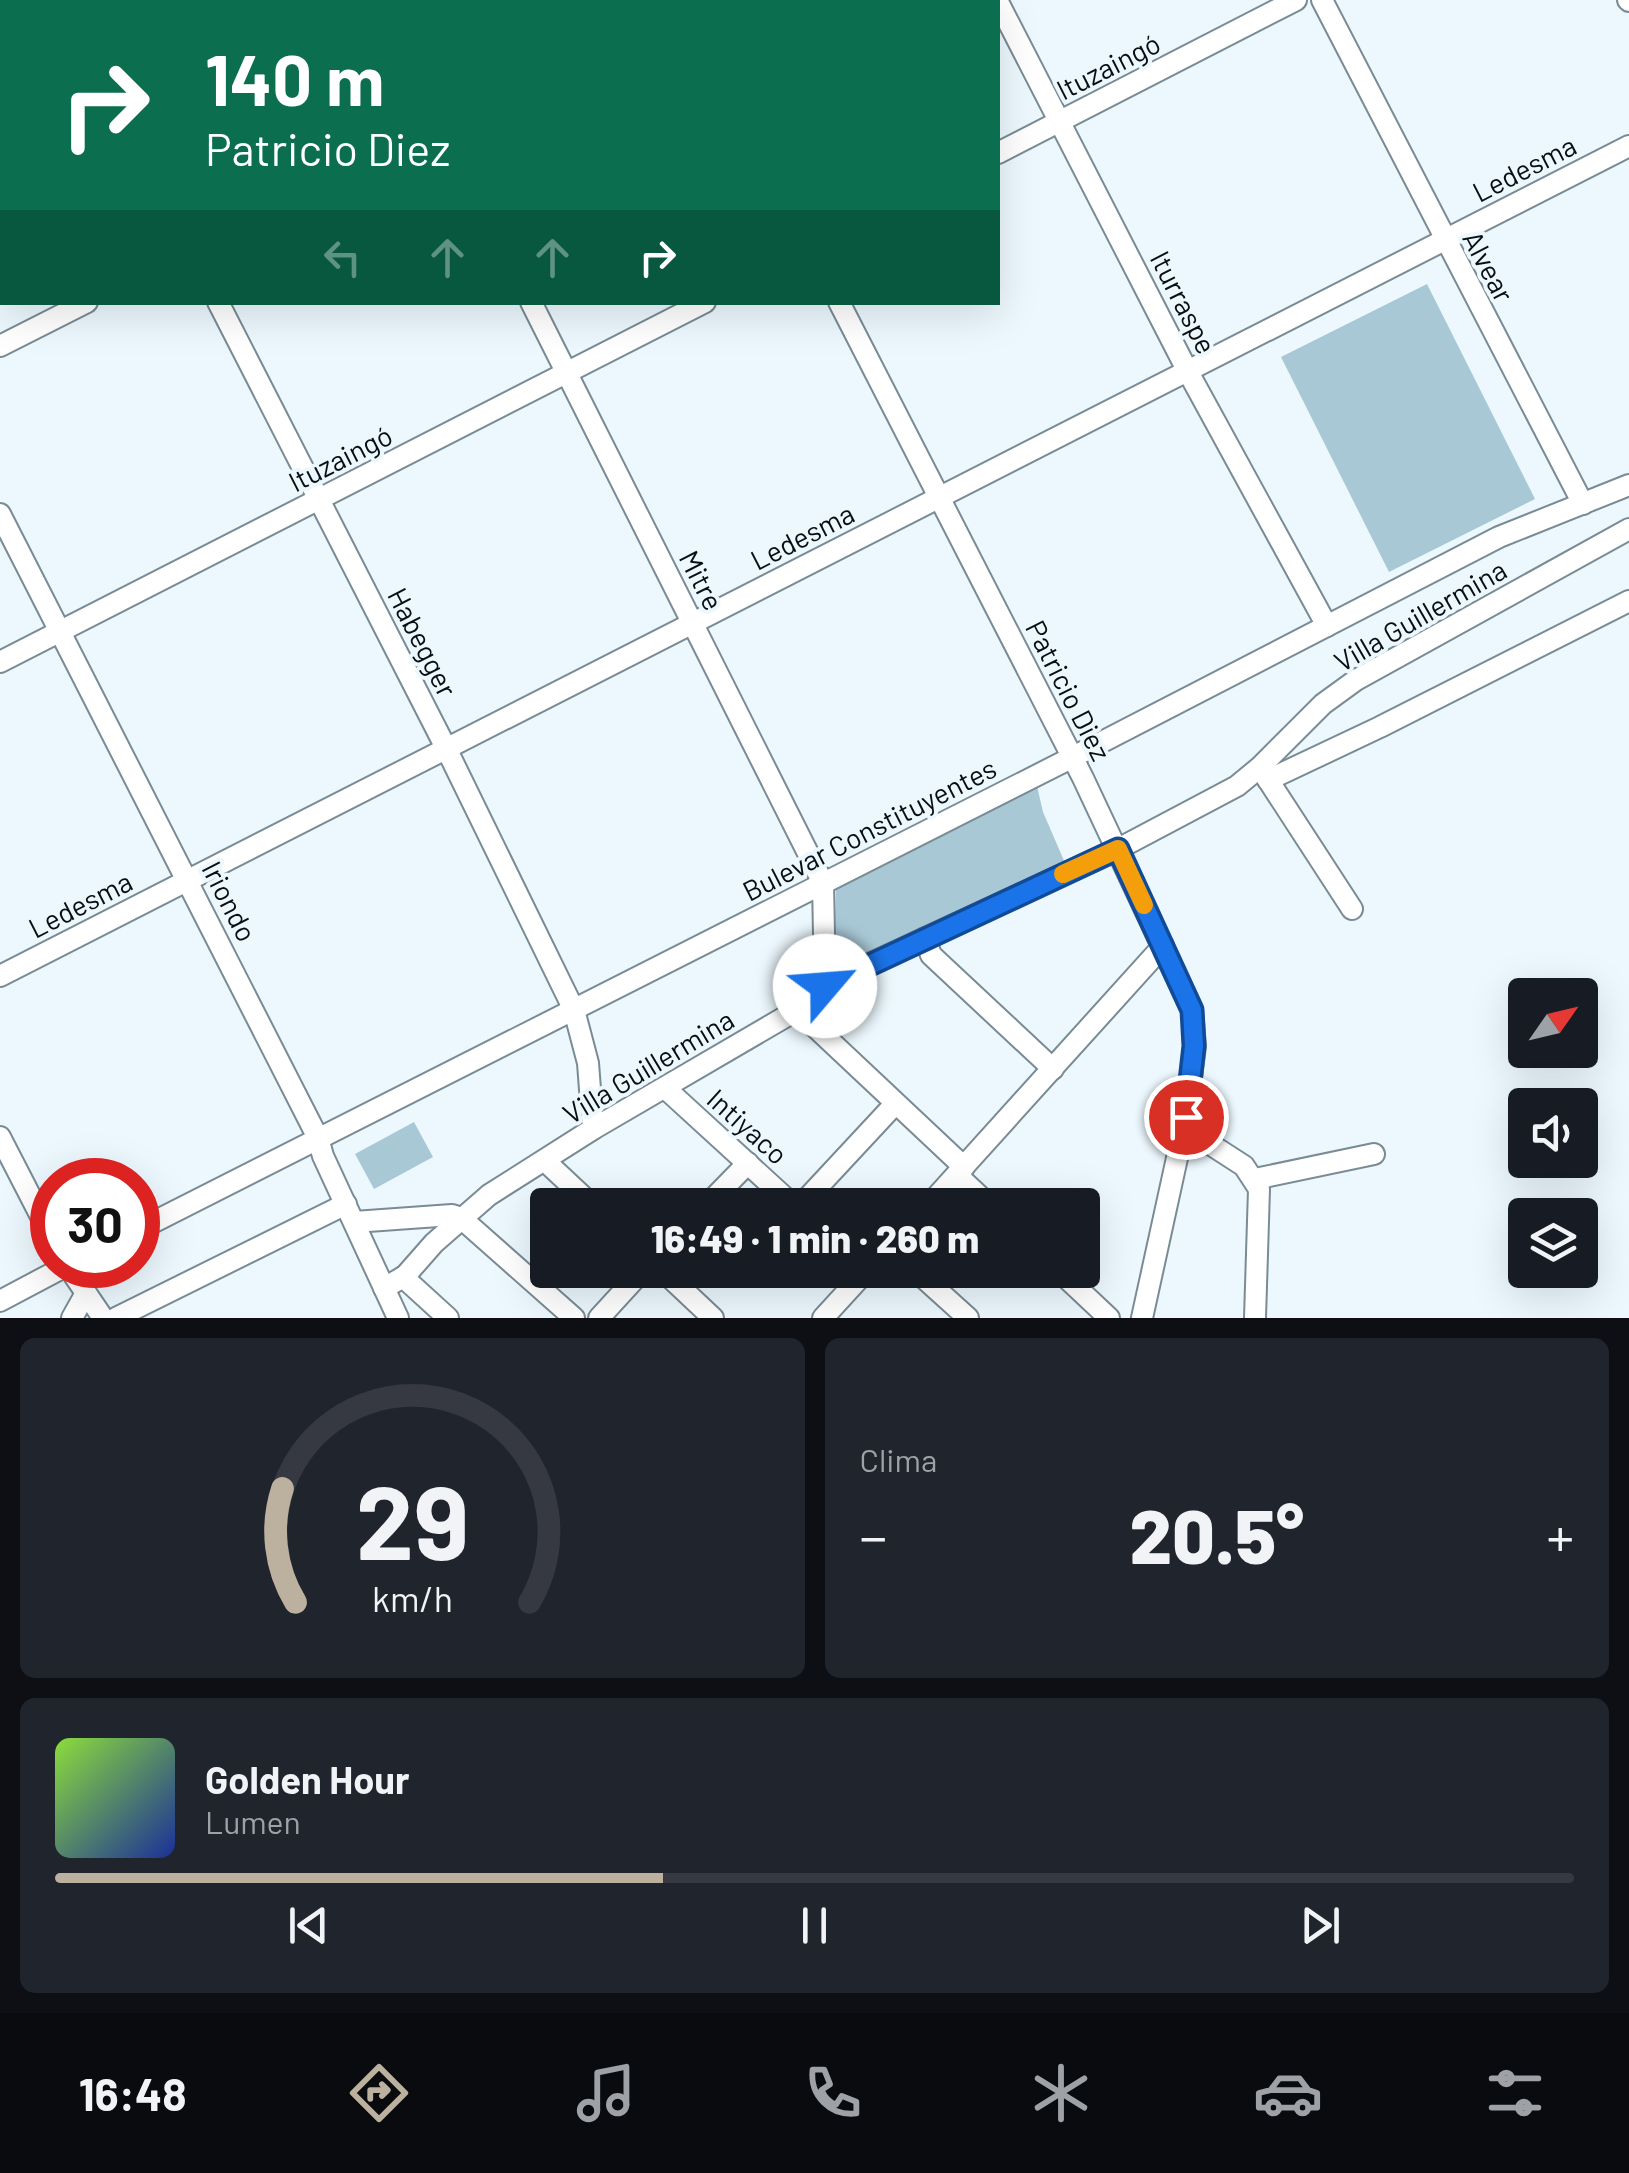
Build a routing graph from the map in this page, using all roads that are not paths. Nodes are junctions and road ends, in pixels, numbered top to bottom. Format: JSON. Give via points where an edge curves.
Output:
{"nodes":[{"id":1,"x":1296,"y":0,"type":"edge"},
{"id":2,"x":1322,"y":0,"type":"edge"},
{"id":3,"x":1000,"y":6,"type":"edge"},
{"id":4,"x":1060,"y":121,"type":"junction"},
{"id":5,"x":1629,"y":146,"type":"edge"},
{"id":6,"x":1000,"y":152,"type":"edge"},
{"id":7,"x":1444,"y":240,"type":"junction"},
{"id":8,"x":81,"y":305,"type":"edge"},
{"id":9,"x":220,"y":305,"type":"edge"},
{"id":10,"x":534,"y":305,"type":"edge"},
{"id":11,"x":699,"y":305,"type":"edge"},
{"id":12,"x":841,"y":305,"type":"edge"},
{"id":13,"x":0,"y":346,"type":"edge"},
{"id":14,"x":1188,"y":370,"type":"junction"},
{"id":15,"x":568,"y":373,"type":"junction"},
{"id":16,"x":1629,"y":485,"type":"edge"},
{"id":17,"x":938,"y":497,"type":"junction"},
{"id":18,"x":320,"y":500,"type":"junction"},
{"id":19,"x":1583,"y":504,"type":"junction"},
{"id":20,"x":0,"y":514,"type":"edge"},
{"id":21,"x":1629,"y":529,"type":"edge"},
{"id":22,"x":1629,"y":601,"type":"edge"},
{"id":23,"x":692,"y":622,"type":"junction"},
{"id":24,"x":1326,"y":626,"type":"junction"},
{"id":25,"x":60,"y":630,"type":"junction"},
{"id":26,"x":0,"y":662,"type":"edge"},
{"id":27,"x":446,"y":748,"type":"junction"},
{"id":28,"x":1073,"y":757,"type":"junction"},
{"id":29,"x":1264,"y":773,"type":"junction"},
{"id":30,"x":1118,"y":849,"type":"junction"},
{"id":31,"x":188,"y":879,"type":"junction"},
{"id":32,"x":823,"y":883,"type":"junction"},
{"id":33,"x":1352,"y":909,"type":"dead end"},
{"id":34,"x":924,"y":938,"type":"junction"},
{"id":35,"x":1163,"y":946,"type":"junction"},
{"id":36,"x":0,"y":976,"type":"edge"},
{"id":37,"x":825,"y":986,"type":"junction"},
{"id":38,"x":574,"y":1010,"type":"junction"},
{"id":39,"x":797,"y":1010,"type":"junction"},
{"id":40,"x":1052,"y":1069,"type":"junction"},
{"id":41,"x":666,"y":1088,"type":"junction"},
{"id":42,"x":895,"y":1104,"type":"junction"},
{"id":43,"x":1186,"y":1117,"type":"junction"},
{"id":44,"x":593,"y":1129,"type":"junction"},
{"id":45,"x":0,"y":1138,"type":"edge"},
{"id":46,"x":320,"y":1147,"type":"junction"},
{"id":47,"x":1374,"y":1154,"type":"dead end"},
{"id":48,"x":545,"y":1161,"type":"junction"},
{"id":49,"x":748,"y":1163,"type":"junction"},
{"id":50,"x":960,"y":1171,"type":"junction"},
{"id":51,"x":1255,"y":1179,"type":"junction"},
{"id":52,"x":574,"y":1188,"type":"edge"},
{"id":53,"x":723,"y":1188,"type":"edge"},
{"id":54,"x":775,"y":1188,"type":"edge"},
{"id":55,"x":817,"y":1188,"type":"edge"},
{"id":56,"x":944,"y":1188,"type":"edge"},
{"id":57,"x":974,"y":1188,"type":"edge"},
{"id":58,"x":30,"y":1196,"type":"edge"},
{"id":59,"x":350,"y":1213,"type":"junction"},
{"id":60,"x":461,"y":1218,"type":"junction"},
{"id":61,"x":160,"y":1220,"type":"edge"},
{"id":62,"x":393,"y":1283,"type":"junction"},
{"id":63,"x":30,"y":1285,"type":"edge"},
{"id":64,"x":83,"y":1288,"type":"edge"},
{"id":65,"x":626,"y":1288,"type":"edge"},
{"id":66,"x":681,"y":1288,"type":"edge"},
{"id":67,"x":851,"y":1288,"type":"edge"},
{"id":68,"x":935,"y":1288,"type":"edge"},
{"id":69,"x":1078,"y":1288,"type":"edge"},
{"id":70,"x":86,"y":1293,"type":"junction"},
{"id":71,"x":0,"y":1301,"type":"edge"},
{"id":72,"x":391,"y":1316,"type":"edge"},
{"id":73,"x":830,"y":1316,"type":"edge"},
{"id":74,"x":72,"y":1318,"type":"edge"},
{"id":75,"x":102,"y":1318,"type":"edge"},
{"id":76,"x":116,"y":1318,"type":"edge"},
{"id":77,"x":448,"y":1318,"type":"edge"},
{"id":78,"x":574,"y":1318,"type":"edge"},
{"id":79,"x":599,"y":1318,"type":"edge"},
{"id":80,"x":712,"y":1318,"type":"edge"},
{"id":81,"x":968,"y":1318,"type":"edge"},
{"id":82,"x":1110,"y":1318,"type":"edge"},
{"id":83,"x":1142,"y":1318,"type":"edge"},
{"id":84,"x":1255,"y":1318,"type":"edge"}],
"edges":[{"from":1,"to":4,"type":"street","name":"Ituzaingó"},
{"from":2,"to":7,"type":"street","name":"Alvear"},
{"from":3,"to":4,"type":"street","name":"Iturraspe"},
{"from":4,"to":6,"type":"street","name":"Ituzaingó"},
{"from":4,"to":14,"type":"street","name":"Iturraspe"},
{"from":5,"to":7,"type":"street","name":"Ledesma"},
{"from":7,"to":14,"type":"street","name":"Ledesma"},
{"from":7,"to":19,"type":"street","name":"Alvear"},
{"from":8,"to":13,"type":"street"},
{"from":9,"to":18,"type":"street","name":"Habegger"},
{"from":10,"to":15,"type":"street","name":"Mitre"},
{"from":11,"to":15,"type":"street","name":"Ituzaingó"},
{"from":12,"to":17,"type":"street","name":"Patricio Diez"},
{"from":14,"to":17,"type":"street","name":"Ledesma"},
{"from":14,"to":24,"type":"street","name":"Iturraspe"},
{"from":15,"to":18,"type":"street","name":"Ituzaingó"},
{"from":15,"to":23,"type":"street","name":"Mitre"},
{"from":16,"to":19,"type":"street","name":"Bulevar Constituyentes"},
{"from":17,"to":23,"type":"street","name":"Ledesma"},
{"from":17,"to":28,"type":"street","name":"Patricio Diez"},
{"from":18,"to":25,"type":"street","name":"Ituzaingó"},
{"from":18,"to":27,"type":"street","name":"Habegger"},
{"from":19,"to":24,"type":"street","name":"Bulevar Constituyentes","via":[[1499,536]]},
{"from":20,"to":25,"type":"street","name":"Iriondo"},
{"from":21,"to":29,"type":"street","name":"Villa Guillermina","via":[[1356,680],[1323,704]]},
{"from":22,"to":29,"type":"street","via":[[1380,727]]},
{"from":23,"to":27,"type":"street","name":"Ledesma"},
{"from":23,"to":32,"type":"street","name":"Mitre"},
{"from":24,"to":28,"type":"street","name":"Bulevar Constituyentes"},
{"from":25,"to":26,"type":"street","name":"Ituzaingó"},
{"from":25,"to":31,"type":"street","name":"Iriondo"},
{"from":27,"to":31,"type":"street","name":"Ledesma"},
{"from":27,"to":38,"type":"street","name":"Habegger"},
{"from":28,"to":30,"type":"street","name":"Patricio Diez"},
{"from":28,"to":32,"type":"street","name":"Bulevar Constituyentes"},
{"from":29,"to":30,"type":"street","name":"Villa Guillermina"},
{"from":29,"to":33,"type":"street"},
{"from":30,"to":34,"type":"street","name":"Villa Guillermina"},
{"from":30,"to":35,"type":"street","name":"Patricio Diez"},
{"from":31,"to":36,"type":"street","name":"Ledesma"},
{"from":31,"to":46,"type":"street","name":"Iriondo"},
{"from":32,"to":37,"type":"street"},
{"from":32,"to":38,"type":"street","name":"Bulevar Constituyentes"},
{"from":34,"to":37,"type":"street","name":"Villa Guillermina"},
{"from":34,"to":40,"type":"street","via":[[931,955]]},
{"from":35,"to":40,"type":"street"},
{"from":35,"to":43,"type":"street","name":"Patricio Diez","via":[[1195,1028]]},
{"from":37,"to":39,"type":"street","name":"Villa Guillermina"},
{"from":38,"to":44,"type":"street","name":"Habegger","via":[[588,1063]]},
{"from":38,"to":46,"type":"street","name":"Bulevar Constituyentes"},
{"from":39,"to":41,"type":"street","name":"Villa Guillermina"},
{"from":39,"to":42,"type":"street"},
{"from":40,"to":50,"type":"street"},
{"from":41,"to":44,"type":"street","name":"Villa Guillermina"},
{"from":41,"to":49,"type":"street","name":"Intiyaco"},
{"from":42,"to":50,"type":"street"},
{"from":42,"to":55,"type":"street"},
{"from":43,"to":51,"type":"street"},
{"from":43,"to":83,"type":"street","name":"Patricio Diez"},
{"from":44,"to":48,"type":"street","name":"Villa Guillermina"},
{"from":45,"to":58,"type":"street"},
{"from":46,"to":59,"type":"street","name":"Iriondo"},
{"from":46,"to":61,"type":"street","name":"Bulevar Constituyentes"},
{"from":47,"to":51,"type":"street"},
{"from":48,"to":52,"type":"street"},
{"from":48,"to":60,"type":"street","name":"Villa Guillermina"},
{"from":49,"to":53,"type":"street"},
{"from":49,"to":54,"type":"street","name":"Intiyaco"},
{"from":50,"to":56,"type":"street"},
{"from":50,"to":57,"type":"street"},
{"from":51,"to":84,"type":"street"},
{"from":59,"to":60,"type":"street"},
{"from":59,"to":62,"type":"street","name":"Iriondo"},
{"from":59,"to":76,"type":"street"},
{"from":60,"to":62,"type":"street","name":"Villa Guillermina"},
{"from":60,"to":78,"type":"street"},
{"from":62,"to":72,"type":"street","name":"Iriondo"},
{"from":62,"to":77,"type":"street"},
{"from":63,"to":71,"type":"street"},
{"from":64,"to":70,"type":"street"},
{"from":65,"to":79,"type":"street"},
{"from":66,"to":80,"type":"street"},
{"from":67,"to":73,"type":"street"},
{"from":68,"to":81,"type":"street"},
{"from":69,"to":82,"type":"street"},
{"from":70,"to":74,"type":"street"},
{"from":70,"to":75,"type":"street"}]}
